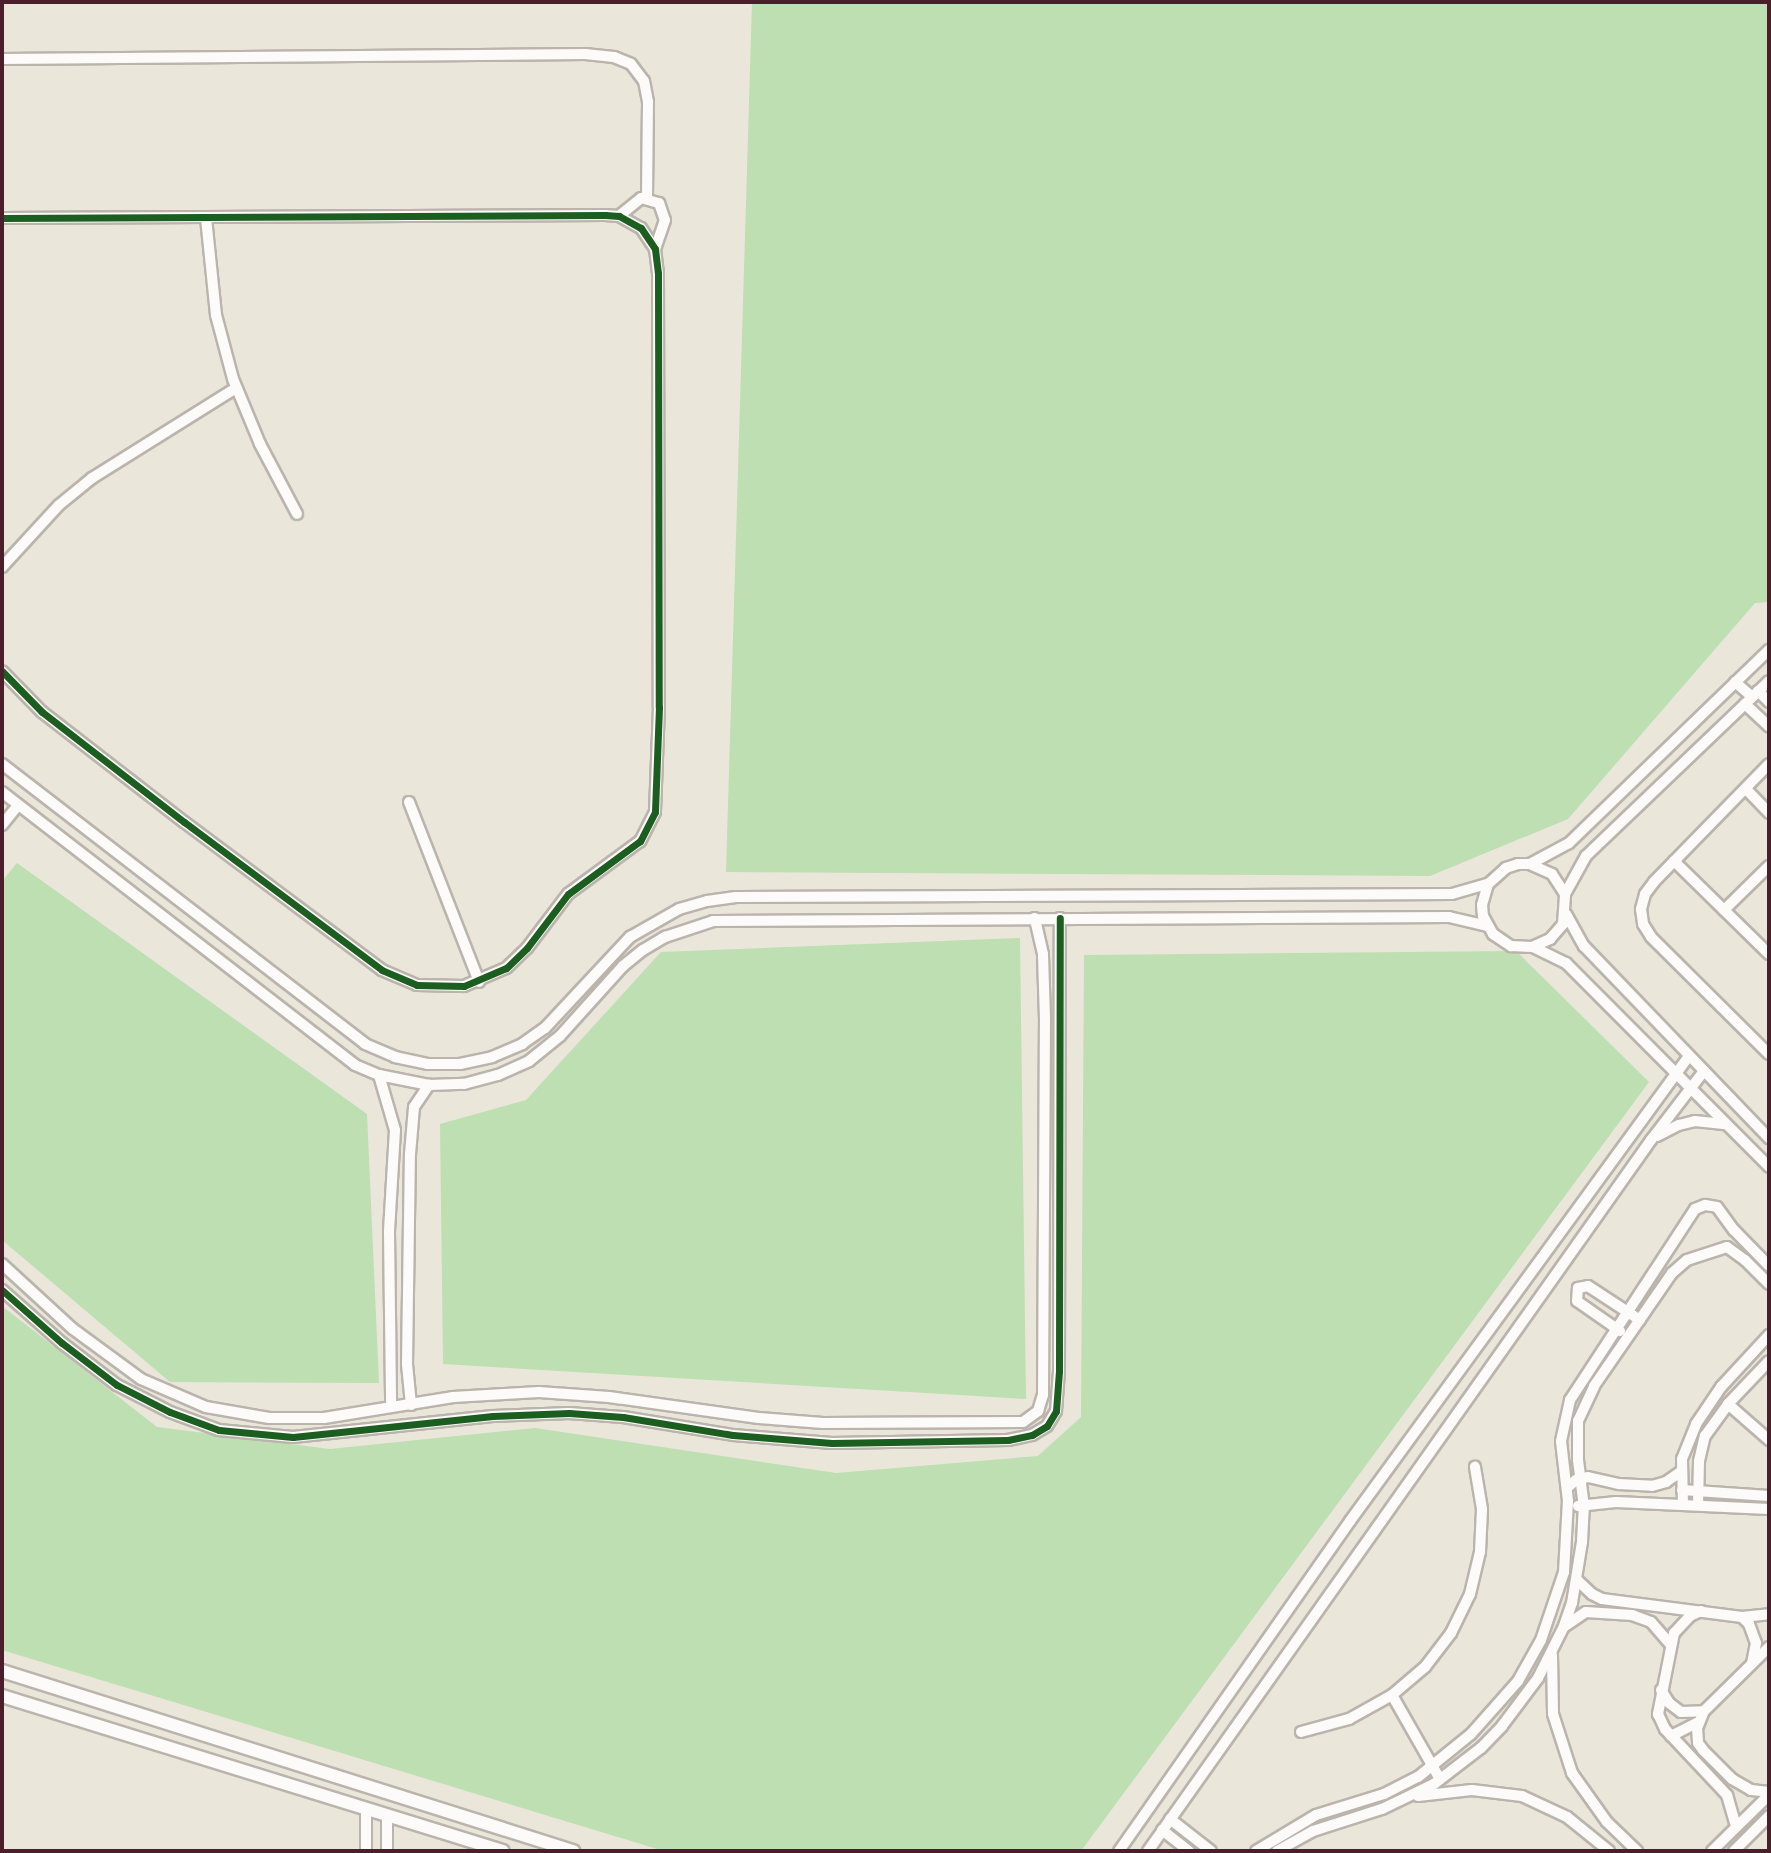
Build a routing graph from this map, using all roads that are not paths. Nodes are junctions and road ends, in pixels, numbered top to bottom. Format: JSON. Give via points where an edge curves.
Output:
{"nodes":[{"id":1,"x":2,"y":59,"type":"edge"},
{"id":2,"x":647,"y":198,"type":"junction"},
{"id":3,"x":619,"y":216,"type":"junction"},
{"id":4,"x":2,"y":218,"type":"edge"},
{"id":5,"x":206,"y":218,"type":"junction"},
{"id":6,"x":655,"y":249,"type":"junction"},
{"id":7,"x":236,"y":388,"type":"junction"},
{"id":8,"x":297,"y":514,"type":"dead end"},
{"id":9,"x":2,"y":567,"type":"edge"},
{"id":10,"x":1769,"y":650,"type":"edge"},
{"id":11,"x":2,"y":671,"type":"edge"},
{"id":12,"x":1769,"y":681,"type":"edge"},
{"id":13,"x":1735,"y":682,"type":"junction"},
{"id":14,"x":1752,"y":697,"type":"junction"},
{"id":15,"x":1769,"y":702,"type":"edge"},
{"id":16,"x":1769,"y":726,"type":"edge"},
{"id":17,"x":2,"y":764,"type":"edge"},
{"id":18,"x":1769,"y":764,"type":"edge"},
{"id":19,"x":1746,"y":789,"type":"junction"},
{"id":20,"x":2,"y":792,"type":"edge"},
{"id":21,"x":409,"y":802,"type":"dead end"},
{"id":22,"x":18,"y":805,"type":"junction"},
{"id":23,"x":1769,"y":813,"type":"edge"},
{"id":24,"x":2,"y":825,"type":"edge"},
{"id":25,"x":1674,"y":861,"type":"junction"},
{"id":26,"x":1530,"y":864,"type":"junction"},
{"id":27,"x":1769,"y":866,"type":"edge"},
{"id":28,"x":1488,"y":884,"type":"junction"},
{"id":29,"x":1565,"y":894,"type":"junction"},
{"id":30,"x":1724,"y":910,"type":"junction"},
{"id":31,"x":1566,"y":914,"type":"junction"},
{"id":32,"x":1035,"y":918,"type":"junction"},
{"id":33,"x":1060,"y":918,"type":"junction"},
{"id":34,"x":1487,"y":926,"type":"junction"},
{"id":35,"x":1532,"y":947,"type":"junction"},
{"id":36,"x":1769,"y":954,"type":"edge"},
{"id":37,"x":479,"y":982,"type":"junction"},
{"id":38,"x":1768,"y":1050,"type":"edge"},
{"id":39,"x":1689,"y":1056,"type":"junction"},
{"id":40,"x":1704,"y":1071,"type":"junction"},
{"id":41,"x":1675,"y":1072,"type":"junction"},
{"id":42,"x":379,"y":1075,"type":"junction"},
{"id":43,"x":429,"y":1085,"type":"junction"},
{"id":44,"x":1691,"y":1088,"type":"junction"},
{"id":45,"x":1726,"y":1124,"type":"junction"},
{"id":46,"x":1769,"y":1138,"type":"edge"},
{"id":47,"x":1651,"y":1140,"type":"junction"},
{"id":48,"x":1769,"y":1167,"type":"edge"},
{"id":49,"x":1734,"y":1230,"type":"junction"},
{"id":50,"x":1721,"y":1247,"type":"junction"},
{"id":51,"x":2,"y":1264,"type":"edge"},
{"id":52,"x":1769,"y":1266,"type":"edge"},
{"id":53,"x":1769,"y":1284,"type":"edge"},
{"id":54,"x":2,"y":1290,"type":"edge"},
{"id":55,"x":1628,"y":1312,"type":"junction"},
{"id":56,"x":1640,"y":1320,"type":"junction"},
{"id":57,"x":1617,"y":1328,"type":"junction"},
{"id":58,"x":1769,"y":1335,"type":"edge"},
{"id":59,"x":1628,"y":1336,"type":"junction"},
{"id":60,"x":1769,"y":1361,"type":"edge"},
{"id":61,"x":1728,"y":1404,"type":"junction"},
{"id":62,"x":411,"y":1405,"type":"junction"},
{"id":63,"x":391,"y":1406,"type":"junction"},
{"id":64,"x":1769,"y":1440,"type":"edge"},
{"id":65,"x":1475,"y":1467,"type":"dead end"},
{"id":66,"x":1682,"y":1471,"type":"junction"},
{"id":67,"x":1581,"y":1478,"type":"junction"},
{"id":68,"x":1567,"y":1488,"type":"junction"},
{"id":69,"x":1682,"y":1490,"type":"junction"},
{"id":70,"x":1699,"y":1490,"type":"junction"},
{"id":71,"x":1769,"y":1496,"type":"edge"},
{"id":72,"x":1568,"y":1501,"type":"junction"},
{"id":73,"x":1683,"y":1504,"type":"junction"},
{"id":74,"x":1698,"y":1505,"type":"junction"},
{"id":75,"x":1584,"y":1507,"type":"junction"},
{"id":76,"x":1769,"y":1509,"type":"edge"},
{"id":77,"x":1577,"y":1580,"type":"junction"},
{"id":78,"x":1700,"y":1611,"type":"junction"},
{"id":79,"x":1769,"y":1614,"type":"edge"},
{"id":80,"x":1742,"y":1617,"type":"junction"},
{"id":81,"x":1564,"y":1626,"type":"junction"},
{"id":82,"x":1670,"y":1644,"type":"junction"},
{"id":83,"x":1769,"y":1647,"type":"edge"},
{"id":84,"x":1552,"y":1652,"type":"junction"},
{"id":85,"x":1752,"y":1664,"type":"junction"},
{"id":86,"x":2,"y":1671,"type":"edge"},
{"id":87,"x":1661,"y":1689,"type":"junction"},
{"id":88,"x":1392,"y":1695,"type":"junction"},
{"id":89,"x":2,"y":1696,"type":"edge"},
{"id":90,"x":1704,"y":1711,"type":"junction"},
{"id":91,"x":1698,"y":1721,"type":"junction"},
{"id":92,"x":1301,"y":1732,"type":"dead end"},
{"id":93,"x":1671,"y":1736,"type":"junction"},
{"id":94,"x":1434,"y":1766,"type":"junction"},
{"id":95,"x":1440,"y":1779,"type":"junction"},
{"id":96,"x":1769,"y":1793,"type":"edge"},
{"id":97,"x":1407,"y":1798,"type":"junction"},
{"id":98,"x":366,"y":1808,"type":"junction"},
{"id":99,"x":387,"y":1815,"type":"junction"},
{"id":100,"x":1769,"y":1816,"type":"edge"},
{"id":101,"x":1170,"y":1819,"type":"junction"},
{"id":102,"x":1736,"y":1828,"type":"junction"},
{"id":103,"x":1162,"y":1830,"type":"junction"},
{"id":104,"x":1283,"y":1849,"type":"edge"},
{"id":105,"x":366,"y":1851,"type":"edge"},
{"id":106,"x":387,"y":1851,"type":"edge"},
{"id":107,"x":503,"y":1851,"type":"edge"},
{"id":108,"x":573,"y":1851,"type":"edge"},
{"id":109,"x":1119,"y":1851,"type":"edge"},
{"id":110,"x":1147,"y":1851,"type":"edge"},
{"id":111,"x":1189,"y":1851,"type":"edge"},
{"id":112,"x":1211,"y":1851,"type":"edge"},
{"id":113,"x":1256,"y":1851,"type":"edge"},
{"id":114,"x":1609,"y":1851,"type":"edge"},
{"id":115,"x":1637,"y":1851,"type":"edge"},
{"id":116,"x":1712,"y":1851,"type":"edge"},
{"id":117,"x":1734,"y":1851,"type":"edge"}],
"edges":[{"from":1,"to":2,"type":"street","via":[[614,57],[631,64],[644,81]]},
{"from":2,"to":3,"type":"street","via":[[635,200]]},
{"from":2,"to":6,"type":"street","via":[[659,203],[664,214]]},
{"from":3,"to":5,"type":"street"},
{"from":3,"to":6,"type":"street","via":[[641,228]]},
{"from":4,"to":5,"type":"street"},
{"from":5,"to":7,"type":"street","via":[[216,315]]},
{"from":6,"to":37,"type":"street","via":[[656,812],[632,849],[568,894],[517,959]]},
{"from":7,"to":8,"type":"street"},
{"from":7,"to":9,"type":"street","via":[[92,478],[59,505]]},
{"from":10,"to":13,"type":"street"},
{"from":11,"to":37,"type":"street","via":[[53,720],[382,970],[433,988]]},
{"from":12,"to":14,"type":"street"},
{"from":13,"to":14,"type":"street"},
{"from":13,"to":26,"type":"street","via":[[1569,844]]},
{"from":14,"to":15,"type":"street"},
{"from":14,"to":16,"type":"street"},
{"from":14,"to":29,"type":"street","via":[[1586,856]]},
{"from":17,"to":28,"type":"street","via":[[365,1044],[427,1064],[471,1062],[522,1044],[544,1028],[630,937],[671,913],[707,901],[750,897],[1452,894]]},
{"from":18,"to":19,"type":"street"},
{"from":19,"to":23,"type":"street"},
{"from":19,"to":25,"type":"street"},
{"from":20,"to":22,"type":"street"},
{"from":21,"to":37,"type":"street"},
{"from":22,"to":24,"type":"street"},
{"from":22,"to":42,"type":"street","via":[[355,1065]]},
{"from":25,"to":30,"type":"street"},
{"from":25,"to":38,"type":"street","via":[[1645,894],[1643,924]]},
{"from":26,"to":28,"type":"street","via":[[1506,868]]},
{"from":26,"to":29,"type":"street","via":[[1552,874]]},
{"from":27,"to":30,"type":"street"},
{"from":28,"to":34,"type":"street","via":[[1482,905]]},
{"from":29,"to":31,"type":"street"},
{"from":30,"to":36,"type":"street"},
{"from":31,"to":35,"type":"street","via":[[1557,932]]},
{"from":31,"to":39,"type":"street","via":[[1584,946]]},
{"from":32,"to":33,"type":"street"},
{"from":32,"to":43,"type":"street","via":[[738,918],[688,927],[623,966],[559,1036],[529,1061],[464,1084]]},
{"from":32,"to":62,"type":"street","via":[[1043,954],[1045,1019],[1043,1395],[1032,1417],[1024,1422],[961,1424],[823,1423],[539,1392],[453,1397]]},
{"from":33,"to":34,"type":"street","via":[[1449,917]]},
{"from":33,"to":54,"type":"street","via":[[1059,1371],[1056,1411],[1047,1426],[1032,1435],[1008,1440],[832,1443],[569,1413],[493,1416],[293,1437],[219,1430],[117,1385]]},
{"from":34,"to":35,"type":"street","via":[[1511,946]]},
{"from":35,"to":41,"type":"street","via":[[1566,962]]},
{"from":39,"to":40,"type":"street"},
{"from":39,"to":41,"type":"street"},
{"from":40,"to":44,"type":"street"},
{"from":40,"to":46,"type":"street"},
{"from":41,"to":44,"type":"street"},
{"from":41,"to":109,"type":"street","via":[[1350,1521]]},
{"from":42,"to":43,"type":"street"},
{"from":42,"to":63,"type":"street","via":[[395,1129],[389,1232]]},
{"from":43,"to":62,"type":"street","via":[[412,1116],[407,1363]]},
{"from":44,"to":45,"type":"street"},
{"from":44,"to":47,"type":"street"},
{"from":45,"to":47,"type":"street","via":[[1695,1121]]},
{"from":45,"to":48,"type":"street"},
{"from":47,"to":101,"type":"street"},
{"from":49,"to":50,"type":"street"},
{"from":49,"to":52,"type":"street"},
{"from":49,"to":55,"type":"street","via":[[1717,1207],[1695,1209]]},
{"from":50,"to":53,"type":"street","via":[[1733,1250]]},
{"from":50,"to":56,"type":"street","via":[[1679,1266]]},
{"from":51,"to":63,"type":"street","via":[[73,1329],[141,1379],[206,1407],[269,1418],[324,1418]]},
{"from":55,"to":56,"type":"street"},
{"from":55,"to":57,"type":"street"},
{"from":55,"to":57,"type":"street","via":[[1588,1286],[1578,1288],[1577,1301]]},
{"from":56,"to":59,"type":"street"},
{"from":57,"to":59,"type":"street"},
{"from":57,"to":68,"type":"street","via":[[1581,1381],[1564,1420],[1561,1441]]},
{"from":58,"to":66,"type":"street","via":[[1703,1411],[1689,1437]]},
{"from":59,"to":67,"type":"street","via":[[1584,1403],[1577,1441]]},
{"from":60,"to":61,"type":"street"},
{"from":61,"to":64,"type":"street"},
{"from":61,"to":70,"type":"street","via":[[1702,1444]]},
{"from":62,"to":63,"type":"street"},
{"from":65,"to":88,"type":"street","via":[[1482,1531],[1470,1594],[1439,1651]]},
{"from":66,"to":67,"type":"street","via":[[1652,1486]]},
{"from":66,"to":69,"type":"street"},
{"from":67,"to":68,"type":"street"},
{"from":67,"to":75,"type":"street"},
{"from":68,"to":72,"type":"street"},
{"from":69,"to":70,"type":"street"},
{"from":69,"to":73,"type":"street"},
{"from":70,"to":71,"type":"street"},
{"from":70,"to":74,"type":"street"},
{"from":72,"to":75,"type":"street"},
{"from":72,"to":94,"type":"street","via":[[1564,1572],[1541,1640],[1503,1700]]},
{"from":73,"to":74,"type":"street"},
{"from":73,"to":75,"type":"street","via":[[1616,1502]]},
{"from":74,"to":76,"type":"street"},
{"from":75,"to":77,"type":"street"},
{"from":77,"to":78,"type":"street","via":[[1602,1599]]},
{"from":77,"to":81,"type":"street"},
{"from":78,"to":80,"type":"street"},
{"from":78,"to":82,"type":"street","via":[[1680,1623]]},
{"from":79,"to":80,"type":"street"},
{"from":80,"to":85,"type":"street","via":[[1756,1643]]},
{"from":81,"to":82,"type":"street","via":[[1586,1612],[1632,1615],[1651,1622]]},
{"from":81,"to":84,"type":"street"},
{"from":82,"to":87,"type":"street"},
{"from":83,"to":85,"type":"street"},
{"from":84,"to":95,"type":"street","via":[[1502,1726]]},
{"from":84,"to":115,"type":"street","via":[[1553,1714],[1572,1773],[1607,1822]]},
{"from":85,"to":90,"type":"street"},
{"from":86,"to":108,"type":"street"},
{"from":87,"to":90,"type":"street","via":[[1681,1712]]},
{"from":87,"to":93,"type":"street","via":[[1658,1714]]},
{"from":88,"to":92,"type":"street","via":[[1349,1719]]},
{"from":88,"to":94,"type":"street"},
{"from":89,"to":98,"type":"street"},
{"from":90,"to":91,"type":"street"},
{"from":91,"to":93,"type":"street"},
{"from":91,"to":96,"type":"street","via":[[1698,1743],[1732,1779],[1751,1790]]},
{"from":93,"to":102,"type":"street","via":[[1727,1795]]},
{"from":94,"to":95,"type":"street"},
{"from":94,"to":113,"type":"street","via":[[1384,1794],[1301,1822]]},
{"from":95,"to":97,"type":"street"},
{"from":96,"to":102,"type":"street"},
{"from":97,"to":104,"type":"street","via":[[1313,1831]]},
{"from":97,"to":114,"type":"street","via":[[1472,1790],[1522,1796],[1567,1817]]},
{"from":98,"to":99,"type":"street"},
{"from":98,"to":105,"type":"street"},
{"from":99,"to":106,"type":"street"},
{"from":99,"to":107,"type":"street"},
{"from":100,"to":117,"type":"street"},
{"from":101,"to":103,"type":"street"},
{"from":101,"to":112,"type":"street"},
{"from":102,"to":116,"type":"street"},
{"from":103,"to":110,"type":"street"},
{"from":103,"to":111,"type":"street"}]}
